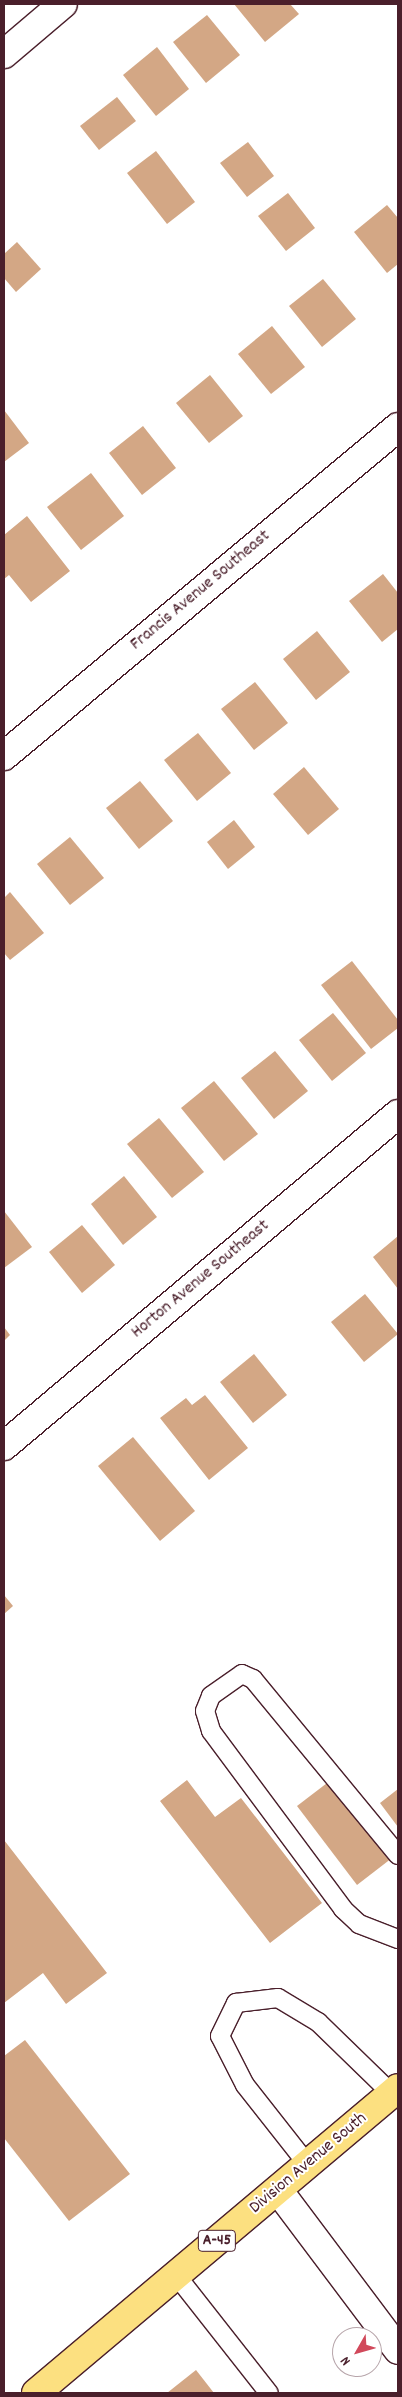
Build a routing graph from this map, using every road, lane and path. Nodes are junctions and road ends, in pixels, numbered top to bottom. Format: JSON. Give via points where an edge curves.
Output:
{"nodes":[{"id":1,"x":63,"y":4,"type":"edge"},
{"id":2,"x":4,"y":54,"type":"edge"},
{"id":3,"x":398,"y":426,"type":"edge"},
{"id":4,"x":4,"y":756,"type":"edge"},
{"id":5,"x":398,"y":1114,"type":"edge"},
{"id":6,"x":4,"y":1446,"type":"edge"},
{"id":7,"x":398,"y":1855,"type":"edge"},
{"id":8,"x":398,"y":1939,"type":"edge"},
{"id":9,"x":395,"y":2091,"type":"edge"},
{"id":10,"x":308,"y":2165,"type":"junction"},
{"id":11,"x":278,"y":2190,"type":"junction"},
{"id":12,"x":176,"y":2275,"type":"junction"},
{"id":13,"x":398,"y":2350,"type":"edge"},
{"id":14,"x":36,"y":2393,"type":"edge"},
{"id":15,"x":269,"y":2393,"type":"edge"}],
"edges":[{"from":1,"to":2,"type":"street"},
{"from":3,"to":4,"type":"street","name":"Francis Avenue Southeast"},
{"from":5,"to":6,"type":"street","name":"Horton Avenue Southeast"},
{"from":7,"to":8,"type":"lane","via":[[253,1678],[242,1674],[211,1696],[205,1711],[211,1731],[343,1909],[359,1924]]},
{"from":9,"to":10,"type":"main road","name":"Division Avenue South","number":"A-45"},
{"from":9,"to":10,"type":"lane","via":[[318,2022],[278,1998],[236,2003],[220,2036],[246,2085]]},
{"from":10,"to":11,"type":"main road","name":"Division Avenue South","number":"A-45"},
{"from":11,"to":12,"type":"main road","name":"Division Avenue South","number":"A-45"},
{"from":11,"to":13,"type":"street"},
{"from":12,"to":14,"type":"main road","name":"Division Avenue South","number":"A-45"},
{"from":12,"to":15,"type":"lane"}]}
